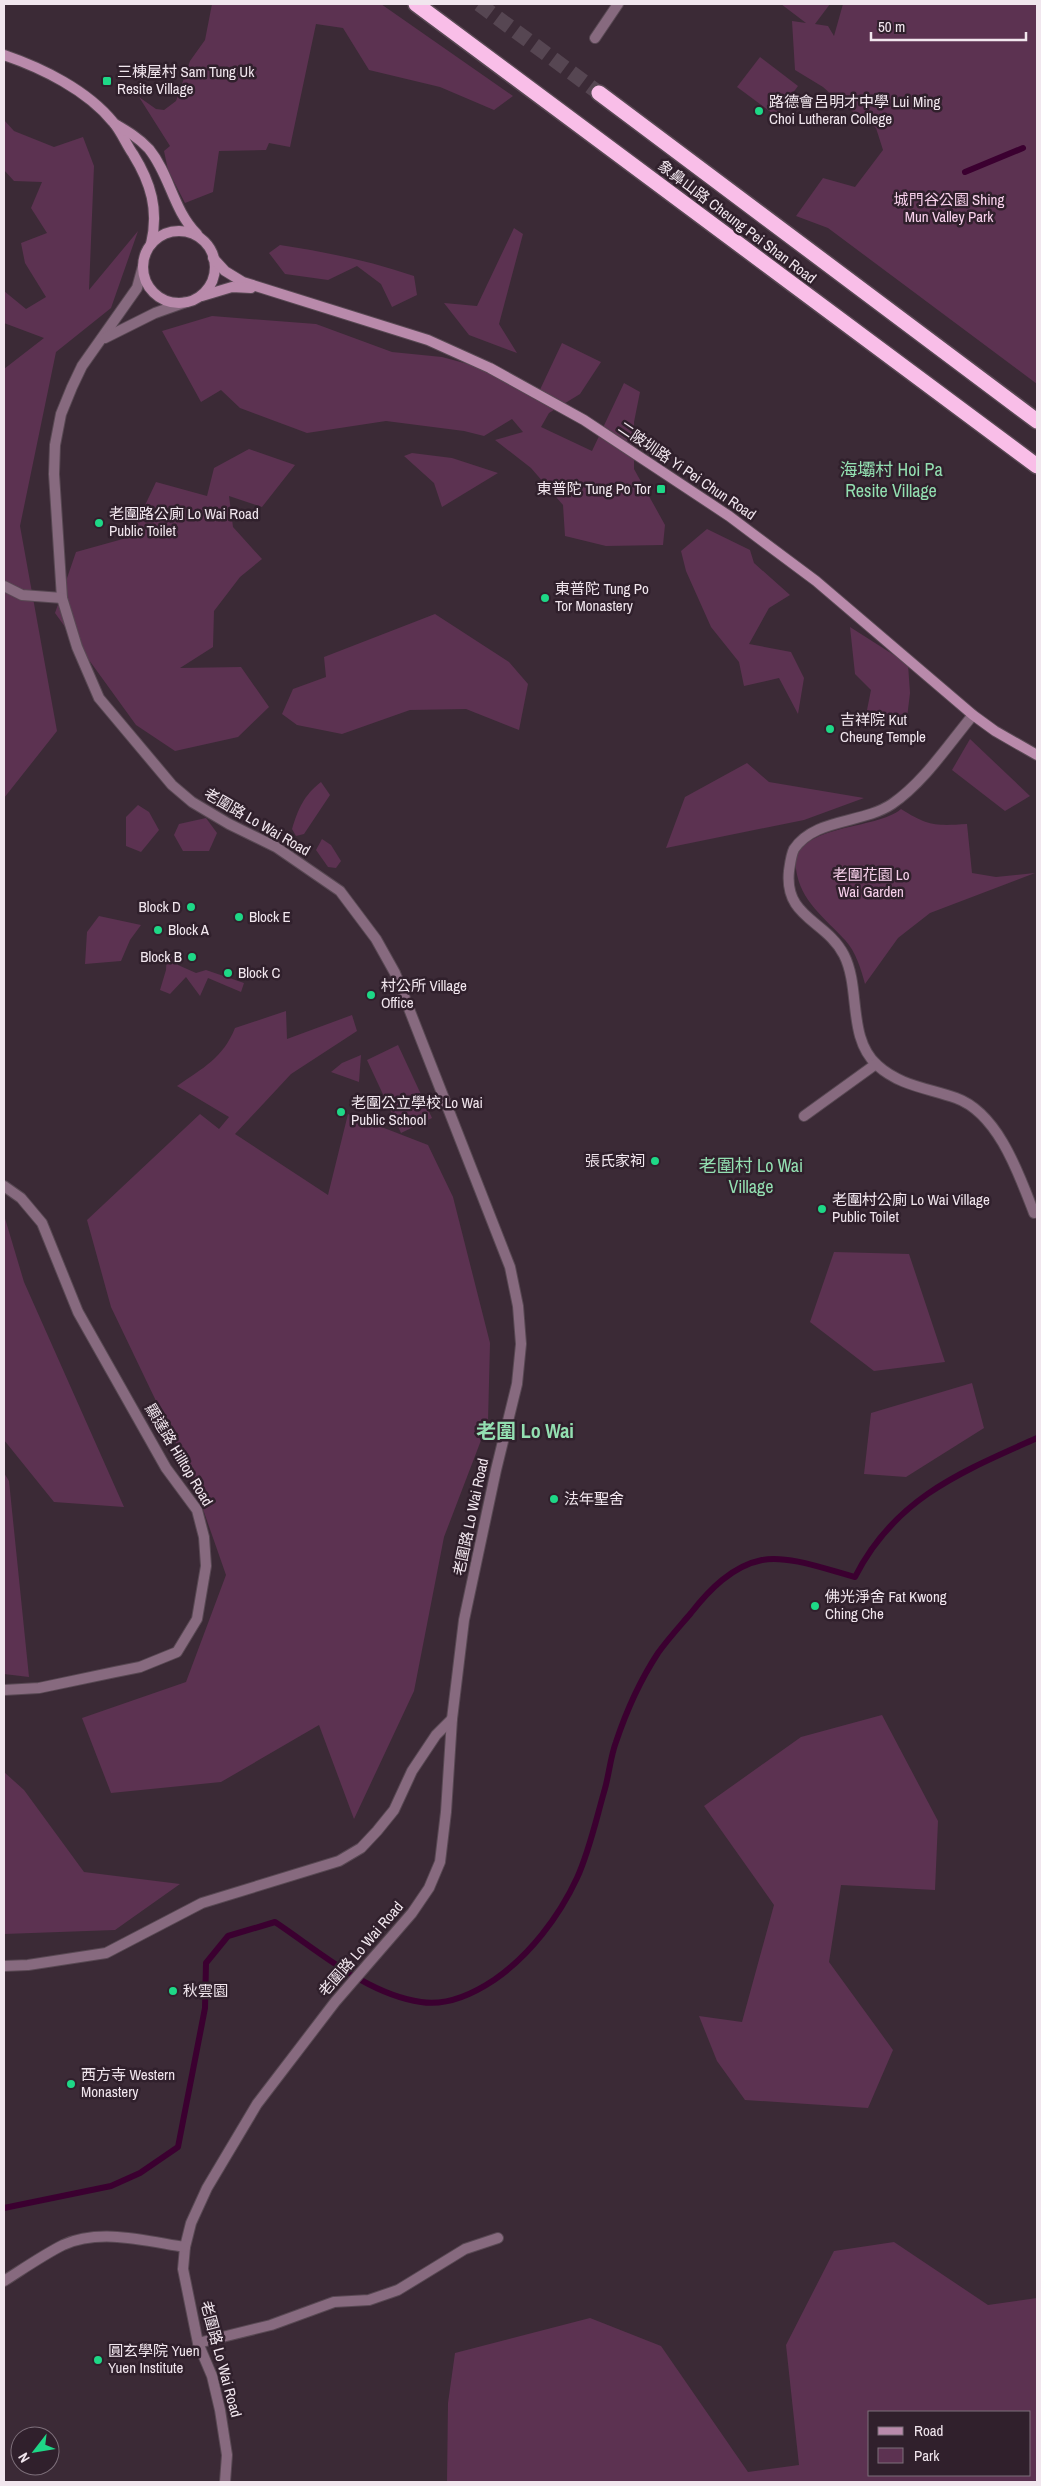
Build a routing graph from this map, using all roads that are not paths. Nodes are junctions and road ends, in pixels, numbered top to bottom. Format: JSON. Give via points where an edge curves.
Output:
{"nodes":[{"id":1,"x":416,"y":4,"type":"edge"},
{"id":2,"x":618,"y":4,"type":"edge"},
{"id":3,"x":595,"y":38,"type":"dead end"},
{"id":4,"x":4,"y":54,"type":"edge"},
{"id":5,"x":599,"y":93,"type":"tunnel mouth"},
{"id":6,"x":114,"y":123,"type":"junction"},
{"id":7,"x":202,"y":239,"type":"junction"},
{"id":8,"x":151,"y":244,"type":"junction"},
{"id":9,"x":213,"y":258,"type":"junction"},
{"id":10,"x":143,"y":266,"type":"junction"},
{"id":11,"x":275,"y":291,"type":"junction"},
{"id":12,"x":200,"y":297,"type":"junction"},
{"id":13,"x":186,"y":302,"type":"junction"},
{"id":14,"x":95,"y":347,"type":"junction"},
{"id":15,"x":1037,"y":421,"type":"edge"},
{"id":16,"x":1037,"y":466,"type":"edge"},
{"id":17,"x":4,"y":586,"type":"edge"},
{"id":18,"x":62,"y":598,"type":"junction"},
{"id":19,"x":973,"y":715,"type":"junction"},
{"id":20,"x":1037,"y":755,"type":"edge"},
{"id":21,"x":876,"y":1064,"type":"junction"},
{"id":22,"x":804,"y":1116,"type":"dead end"},
{"id":23,"x":4,"y":1186,"type":"edge"},
{"id":24,"x":1034,"y":1213,"type":"dead end"},
{"id":25,"x":4,"y":1690,"type":"edge"},
{"id":26,"x":452,"y":1719,"type":"junction"},
{"id":27,"x":4,"y":1966,"type":"edge"},
{"id":28,"x":498,"y":2238,"type":"dead end"},
{"id":29,"x":185,"y":2247,"type":"junction"},
{"id":30,"x":4,"y":2281,"type":"edge"},
{"id":31,"x":198,"y":2343,"type":"junction"},
{"id":32,"x":225,"y":2482,"type":"edge"}],
"edges":[{"from":1,"to":16,"type":"highway","name":"象鼻山路 Cheung Pei Shan Road"},
{"from":2,"to":3,"type":"street"},
{"from":4,"to":6,"type":"street","via":[[27,63],[81,94]]},
{"from":5,"to":15,"type":"highway","name":"象鼻山路 Cheung Pei Shan Road"},
{"from":6,"to":7,"type":"street","via":[[136,136],[149,149],[180,213]]},
{"from":6,"to":8,"type":"street","via":[[143,170],[152,196],[155,226]]},
{"from":7,"to":8,"type":"street","via":[[187,232],[171,231]]},
{"from":7,"to":9,"type":"street"},
{"from":8,"to":10,"type":"street"},
{"from":9,"to":11,"type":"street","name":"二陂圳路 Yi Pei Chun Road","via":[[233,276]]},
{"from":9,"to":12,"type":"street","via":[[215,268],[211,283]]},
{"from":10,"to":13,"type":"street","via":[[146,281],[156,294],[170,302]]},
{"from":10,"to":14,"type":"street","name":"老圍路 Lo Wai Road","via":[[137,288]]},
{"from":11,"to":12,"type":"street","name":"二陂圳路 Yi Pei Chun Road","via":[[232,288]]},
{"from":11,"to":19,"type":"street","name":"二陂圳路 Yi Pei Chun Road","via":[[451,350],[584,420],[729,516],[816,581]]},
{"from":12,"to":13,"type":"street"},
{"from":13,"to":14,"type":"street","name":"老圍路 Lo Wai Road","via":[[119,329]]},
{"from":14,"to":18,"type":"street","name":"老圍路 Lo Wai Road","via":[[61,414],[56,445],[54,474]]},
{"from":17,"to":18,"type":"street","via":[[22,595]]},
{"from":18,"to":26,"type":"street","name":"老圍路 Lo Wai Road","via":[[77,647],[99,698],[168,781],[192,802],[276,847],[340,891],[376,939],[395,973],[510,1267],[521,1344],[517,1384],[464,1620]]},
{"from":19,"to":20,"type":"street","name":"二陂圳路 Yi Pei Chun Road"},
{"from":19,"to":21,"type":"street","via":[[899,799],[870,815],[816,831],[802,839],[793,851],[788,885],[794,905],[834,941],[844,955],[850,972],[858,1027],[865,1049]]},
{"from":21,"to":22,"type":"street"},
{"from":21,"to":24,"type":"street","via":[[896,1079],[973,1106],[987,1119],[1007,1151]]},
{"from":23,"to":25,"type":"street","name":"顯達路 Hilltop Road","via":[[21,1198],[42,1223],[78,1312],[166,1468],[196,1510],[204,1537],[206,1566],[196,1619],[177,1652],[140,1667],[39,1688]]},
{"from":26,"to":27,"type":"street","via":[[436,1735],[412,1771],[394,1810],[361,1848],[339,1861],[202,1903],[106,1952]]},
{"from":26,"to":29,"type":"street","name":"老圍路 Lo Wai Road","via":[[440,1862],[429,1888],[392,1939],[335,2002],[257,2104],[207,2188],[191,2223]]},
{"from":28,"to":31,"type":"street","via":[[465,2249],[398,2290],[369,2300],[334,2302],[271,2325]]},
{"from":29,"to":30,"type":"street","via":[[118,2237],[88,2238],[64,2245]]},
{"from":29,"to":31,"type":"street","name":"老圍路 Lo Wai Road","via":[[183,2269]]},
{"from":31,"to":32,"type":"street","name":"老圍路 Lo Wai Road","via":[[212,2376],[220,2410],[226,2455]]}]}
